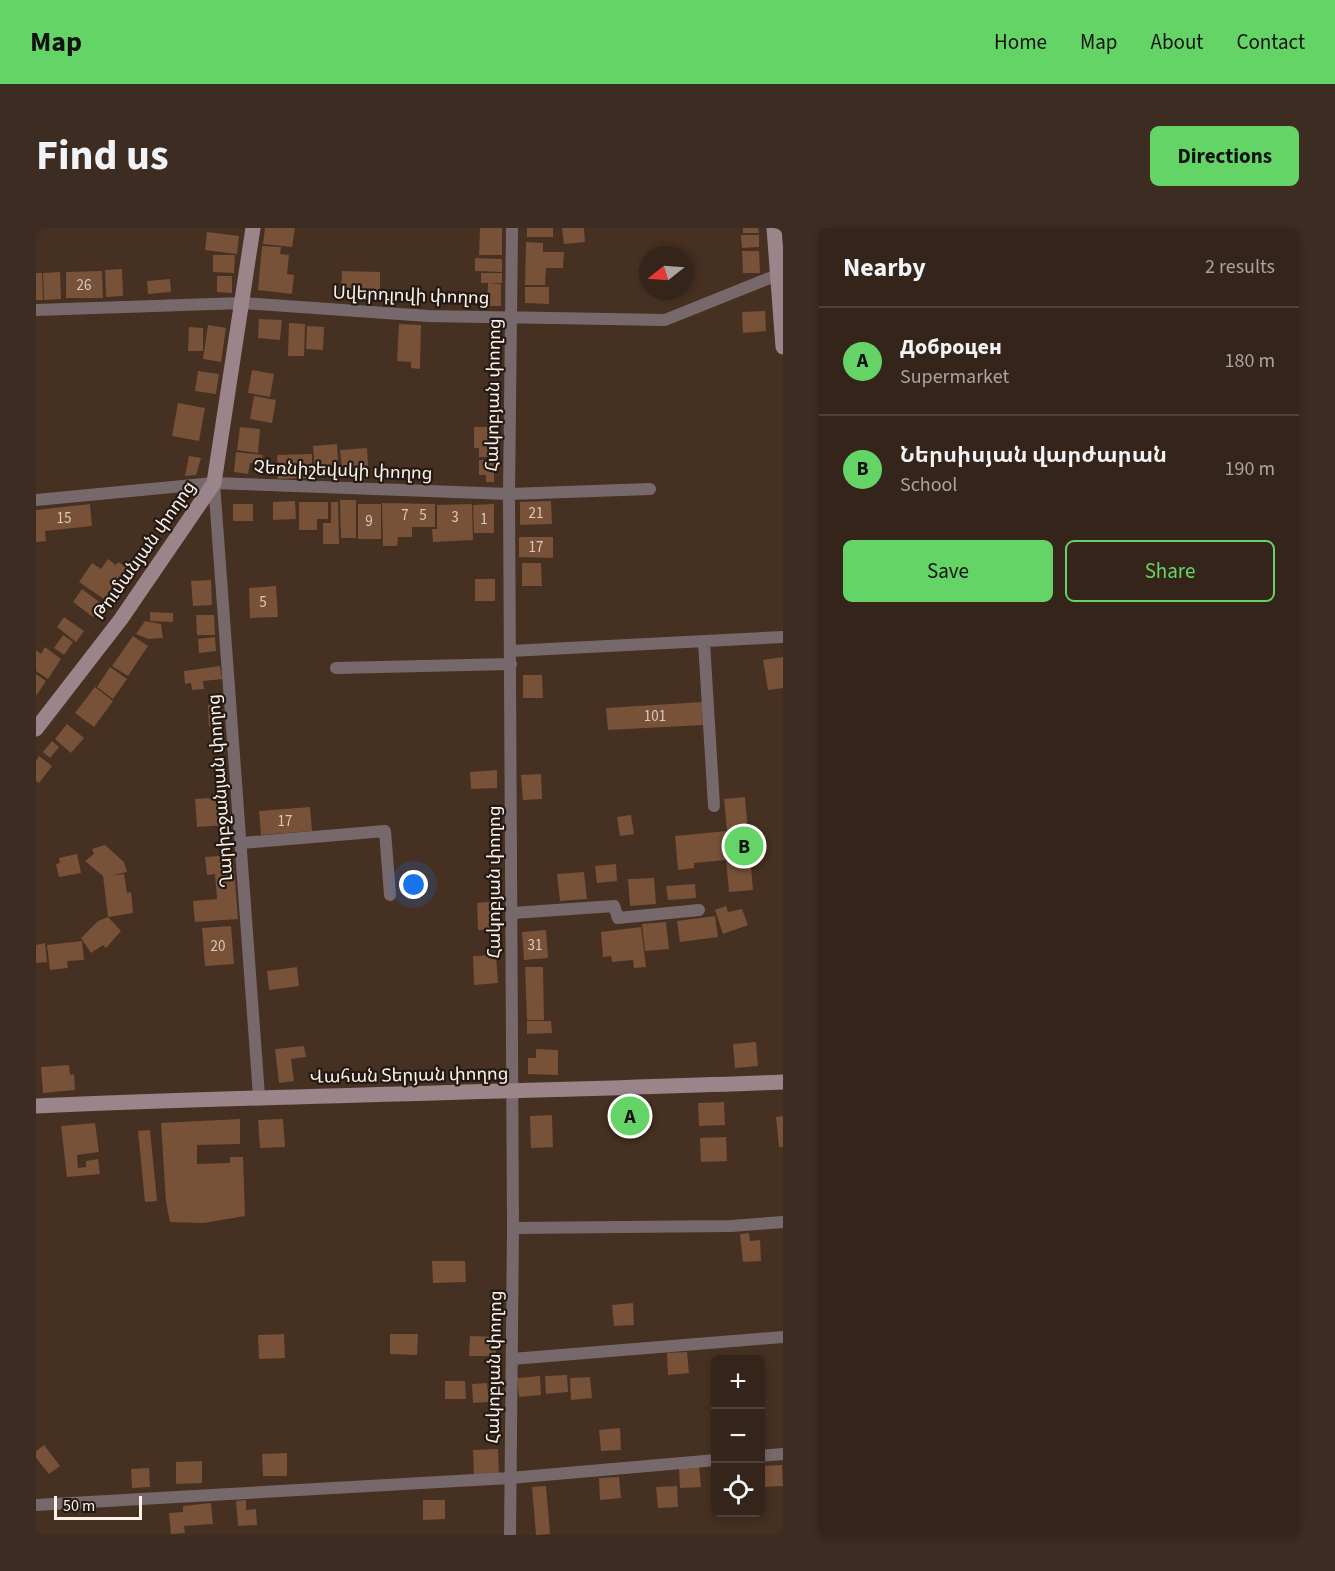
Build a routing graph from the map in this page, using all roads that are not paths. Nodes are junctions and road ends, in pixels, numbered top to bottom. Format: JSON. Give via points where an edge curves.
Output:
{"nodes":[{"id":1,"x":253,"y":228,"type":"edge"},
{"id":2,"x":512,"y":228,"type":"edge"},
{"id":3,"x":774,"y":228,"type":"edge"},
{"id":4,"x":780,"y":274,"type":"edge"},
{"id":5,"x":242,"y":303,"type":"junction"},
{"id":6,"x":36,"y":310,"type":"edge"},
{"id":7,"x":512,"y":316,"type":"junction"},
{"id":8,"x":783,"y":347,"type":"edge"},
{"id":9,"x":214,"y":483,"type":"junction"},
{"id":10,"x":650,"y":489,"type":"dead end"},
{"id":11,"x":509,"y":494,"type":"junction"},
{"id":12,"x":36,"y":500,"type":"edge"},
{"id":13,"x":783,"y":637,"type":"edge"},
{"id":14,"x":704,"y":642,"type":"junction"},
{"id":15,"x":510,"y":657,"type":"junction"},
{"id":16,"x":336,"y":668,"type":"dead end"},
{"id":17,"x":36,"y":729,"type":"edge"},
{"id":18,"x":714,"y":806,"type":"dead end"},
{"id":19,"x":242,"y":843,"type":"junction"},
{"id":20,"x":390,"y":895,"type":"dead end"},
{"id":21,"x":699,"y":910,"type":"dead end"},
{"id":22,"x":513,"y":913,"type":"junction"},
{"id":23,"x":783,"y":1082,"type":"edge"},
{"id":24,"x":513,"y":1093,"type":"junction"},
{"id":25,"x":259,"y":1096,"type":"junction"},
{"id":26,"x":36,"y":1106,"type":"edge"},
{"id":27,"x":783,"y":1222,"type":"edge"},
{"id":28,"x":513,"y":1228,"type":"junction"},
{"id":29,"x":783,"y":1337,"type":"edge"},
{"id":30,"x":512,"y":1359,"type":"junction"},
{"id":31,"x":783,"y":1454,"type":"edge"},
{"id":32,"x":765,"y":1456,"type":"edge"},
{"id":33,"x":711,"y":1460,"type":"edge"},
{"id":34,"x":510,"y":1478,"type":"junction"},
{"id":35,"x":36,"y":1505,"type":"edge"},
{"id":36,"x":510,"y":1535,"type":"edge"}],
"edges":[{"from":1,"to":5,"type":"street","name":"Թումանյան փողոց"},
{"from":2,"to":7,"type":"street","name":"Հակոբյան փողոց"},
{"from":3,"to":4,"type":"street"},
{"from":4,"to":7,"type":"street","name":"Սվերդլովի փողոց","via":[[665,320]]},
{"from":4,"to":8,"type":"street"},
{"from":5,"to":6,"type":"street","name":"Սվերդլովի փողոց"},
{"from":5,"to":7,"type":"street","name":"Սվերդլովի փողոց","via":[[428,316]]},
{"from":5,"to":9,"type":"street","name":"Թումանյան փողոց"},
{"from":7,"to":11,"type":"street","name":"Հակոբյան փողոց"},
{"from":9,"to":11,"type":"street","name":"Չեռնիշեվսկի փողոց"},
{"from":9,"to":12,"type":"street","name":"Չեռնիշեվսկի փողոց"},
{"from":9,"to":17,"type":"street","name":"Թումանյան փողոց","via":[[121,619]]},
{"from":9,"to":19,"type":"street","name":"Ղարիբջանյան փողոց"},
{"from":10,"to":11,"type":"street","name":"Չեռնիշեվսկի փողոց"},
{"from":11,"to":15,"type":"street","name":"Հակոբյան փողոց"},
{"from":13,"to":14,"type":"street"},
{"from":14,"to":15,"type":"street"},
{"from":14,"to":18,"type":"street"},
{"from":15,"to":16,"type":"street"},
{"from":15,"to":22,"type":"street","name":"Հակոբյան փողոց"},
{"from":19,"to":20,"type":"street","via":[[385,831]]},
{"from":19,"to":25,"type":"street","name":"Ղարիբջանյան փողոց"},
{"from":21,"to":22,"type":"street","via":[[618,918],[614,906]]},
{"from":22,"to":24,"type":"street","name":"Հակոբյան փողոց"},
{"from":23,"to":24,"type":"street","name":"Վահան Տերյան փողոց"},
{"from":24,"to":25,"type":"street","name":"Վահան Տերյան փողոց"},
{"from":24,"to":28,"type":"street","name":"Հակոբյան փողոց"},
{"from":25,"to":26,"type":"street","name":"Վահան Տերյան փողոց"},
{"from":27,"to":28,"type":"street"},
{"from":28,"to":30,"type":"street","name":"Հակոբյան փողոց"},
{"from":29,"to":30,"type":"street"},
{"from":30,"to":34,"type":"street","name":"Հակոբյան փողոց"},
{"from":31,"to":32,"type":"street"},
{"from":33,"to":34,"type":"street"},
{"from":34,"to":35,"type":"street"},
{"from":34,"to":36,"type":"street","name":"Հակոբյան փողոց"}]}
